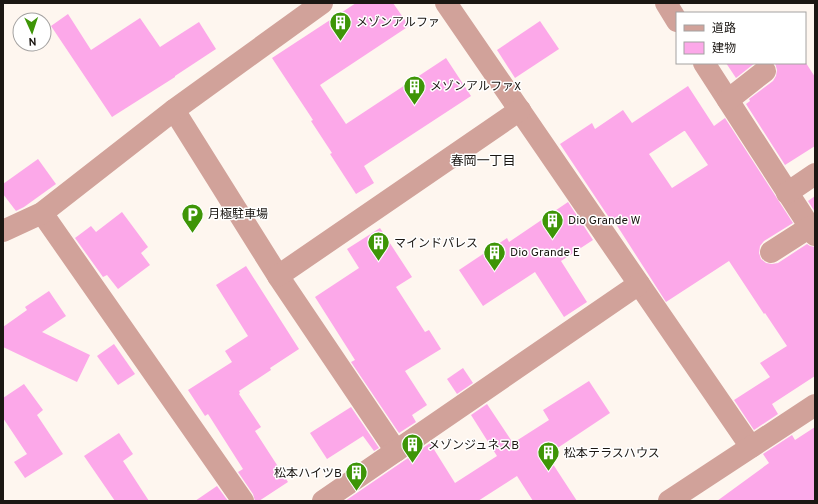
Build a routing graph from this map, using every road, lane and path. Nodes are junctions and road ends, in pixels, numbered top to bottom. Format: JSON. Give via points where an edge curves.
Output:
{"nodes":[{"id":1,"x":322,"y":3,"type":"edge"},
{"id":2,"x":446,"y":3,"type":"edge"},
{"id":3,"x":705,"y":64,"type":"edge"},
{"id":4,"x":765,"y":72,"type":"dead end"},
{"id":5,"x":728,"y":100,"type":"junction"},
{"id":6,"x":174,"y":110,"type":"junction"},
{"id":7,"x":520,"y":110,"type":"junction"},
{"id":8,"x":815,"y":174,"type":"edge"},
{"id":9,"x":788,"y":192,"type":"junction"},
{"id":10,"x":42,"y":213,"type":"junction"},
{"id":11,"x":3,"y":231,"type":"edge"},
{"id":12,"x":812,"y":231,"type":"edge"},
{"id":13,"x":771,"y":252,"type":"dead end"},
{"id":14,"x":278,"y":276,"type":"junction"},
{"id":15,"x":638,"y":284,"type":"junction"},
{"id":16,"x":815,"y":405,"type":"edge"},
{"id":17,"x":751,"y":447,"type":"junction"},
{"id":18,"x":396,"y":451,"type":"junction"},
{"id":19,"x":244,"y":501,"type":"edge"},
{"id":20,"x":323,"y":501,"type":"edge"},
{"id":21,"x":669,"y":501,"type":"edge"}],
"edges":[{"from":1,"to":6,"type":"street"},
{"from":2,"to":7,"type":"street"},
{"from":3,"to":5,"type":"street"},
{"from":4,"to":5,"type":"street"},
{"from":5,"to":9,"type":"street"},
{"from":6,"to":10,"type":"street"},
{"from":6,"to":14,"type":"street"},
{"from":7,"to":14,"type":"street"},
{"from":7,"to":15,"type":"street"},
{"from":8,"to":9,"type":"street"},
{"from":9,"to":12,"type":"street"},
{"from":10,"to":11,"type":"street"},
{"from":10,"to":19,"type":"street"},
{"from":12,"to":13,"type":"street"},
{"from":14,"to":18,"type":"street"},
{"from":15,"to":17,"type":"street"},
{"from":15,"to":18,"type":"street"},
{"from":16,"to":17,"type":"street"},
{"from":17,"to":21,"type":"street"},
{"from":18,"to":20,"type":"street"}]}
